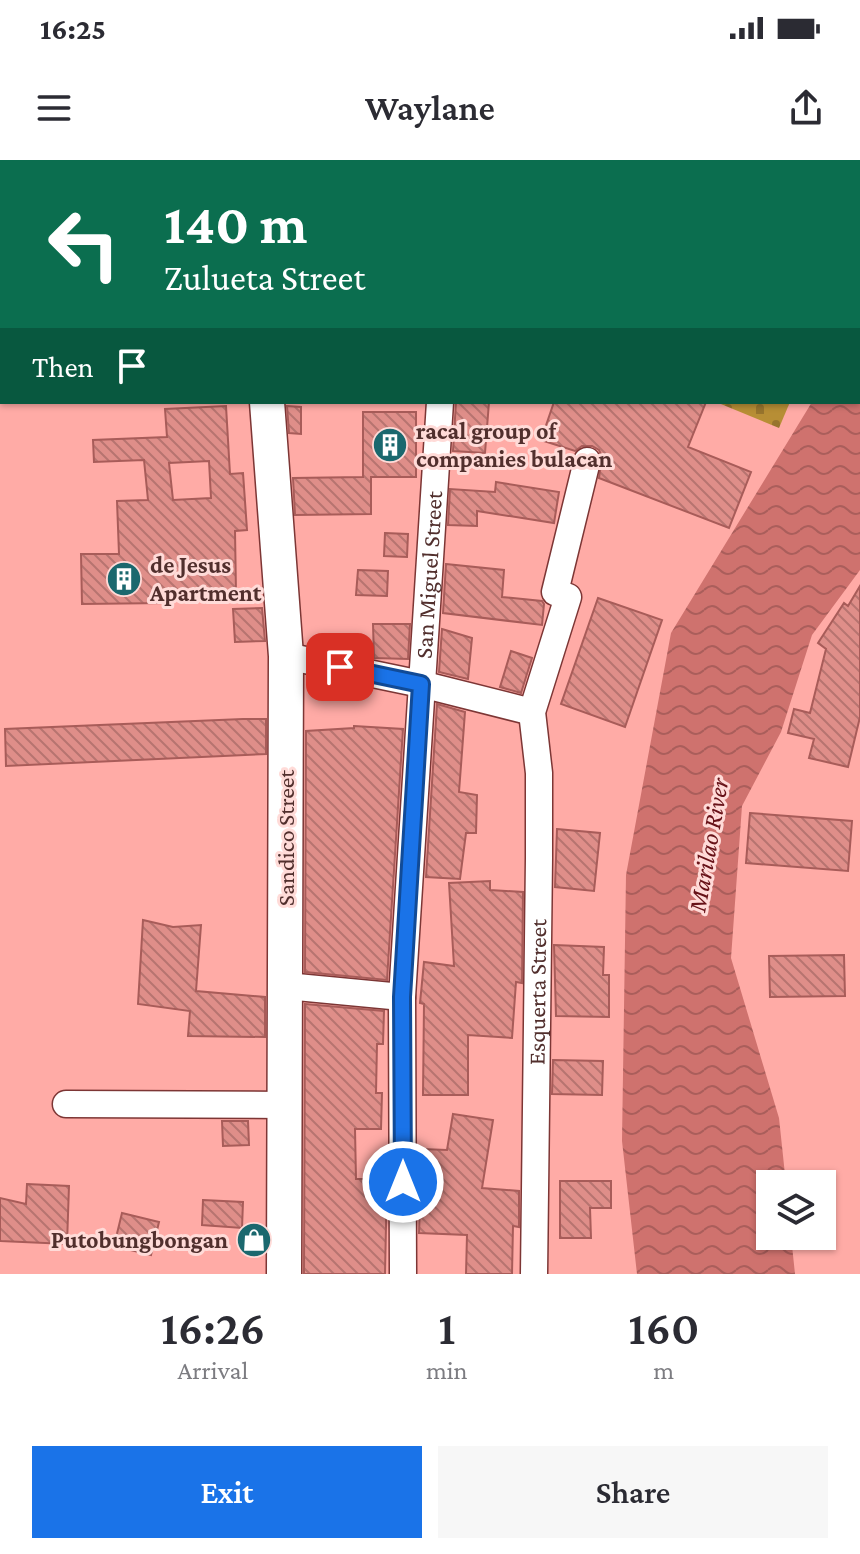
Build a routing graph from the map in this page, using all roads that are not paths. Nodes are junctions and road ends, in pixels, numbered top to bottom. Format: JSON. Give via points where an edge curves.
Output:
{"nodes":[{"id":1,"x":267,"y":404,"type":"edge"},
{"id":2,"x":440,"y":404,"type":"edge"},
{"id":3,"x":587,"y":461,"type":"dead end"},
{"id":4,"x":286,"y":656,"type":"junction"},
{"id":5,"x":421,"y":684,"type":"junction"},
{"id":6,"x":532,"y":712,"type":"junction"},
{"id":7,"x":286,"y":986,"type":"junction"},
{"id":8,"x":402,"y":997,"type":"junction"},
{"id":9,"x":66,"y":1104,"type":"dead end"},
{"id":10,"x":285,"y":1105,"type":"junction"},
{"id":11,"x":284,"y":1274,"type":"edge"},
{"id":12,"x":403,"y":1274,"type":"edge"},
{"id":13,"x":534,"y":1274,"type":"edge"}],
"edges":[{"from":1,"to":4,"type":"main road","name":"Sandico Street"},
{"from":2,"to":5,"type":"street","name":"San Miguel Street"},
{"from":3,"to":6,"type":"street","via":[[555,592],[568,597]]},
{"from":4,"to":5,"type":"street"},
{"from":4,"to":7,"type":"main road","name":"Sandico Street"},
{"from":5,"to":6,"type":"street"},
{"from":5,"to":8,"type":"street","name":"San Miguel Street"},
{"from":6,"to":13,"type":"street","name":"Esquerta Street","via":[[539,773]]},
{"from":7,"to":8,"type":"street"},
{"from":7,"to":10,"type":"main road","name":"Sandico Street"},
{"from":8,"to":12,"type":"street","name":"San Miguel Street"},
{"from":9,"to":10,"type":"street"},
{"from":10,"to":11,"type":"main road","name":"Sandico Street"}]}
